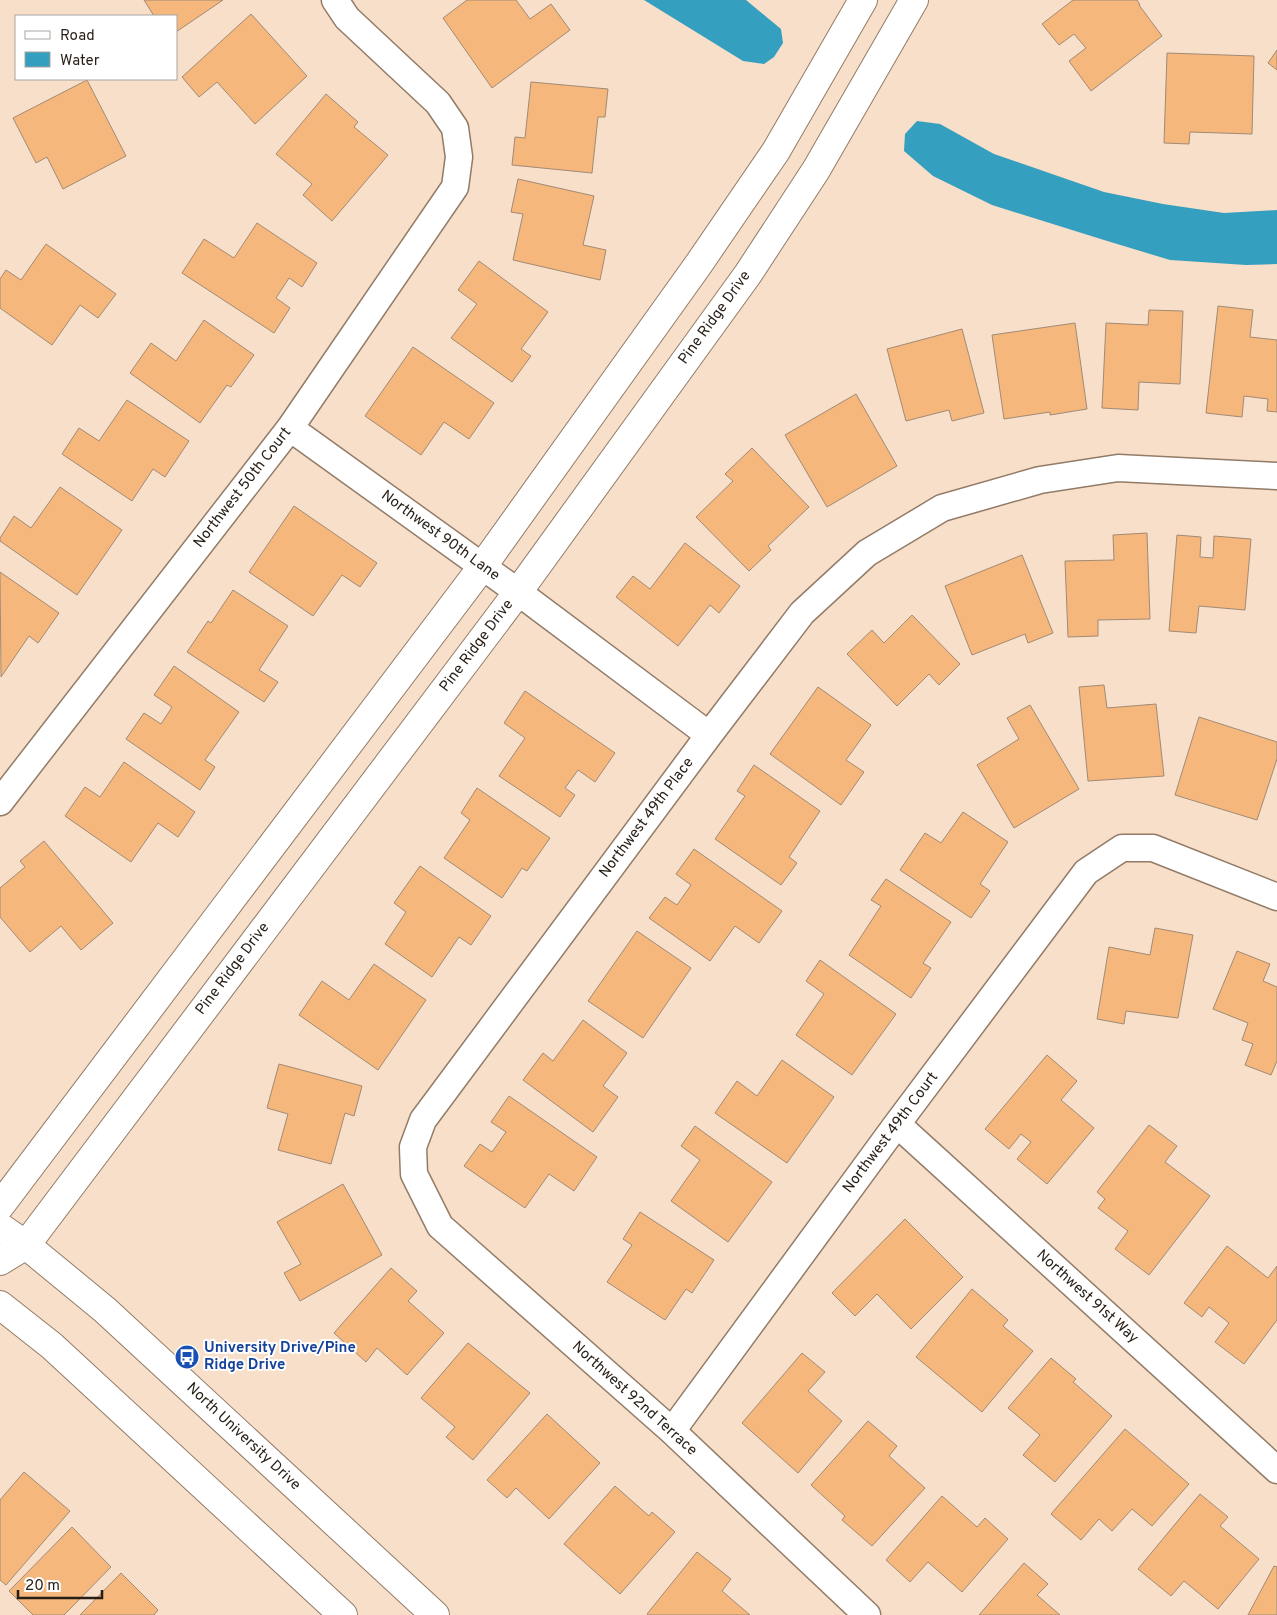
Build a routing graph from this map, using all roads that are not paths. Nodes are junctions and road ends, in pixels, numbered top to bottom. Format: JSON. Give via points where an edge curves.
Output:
{"nodes":[{"id":1,"x":335,"y":0,"type":"edge"},
{"id":2,"x":864,"y":0,"type":"edge"},
{"id":3,"x":914,"y":0,"type":"edge"},
{"id":4,"x":290,"y":428,"type":"junction"},
{"id":5,"x":1277,"y":476,"type":"edge"},
{"id":6,"x":482,"y":567,"type":"junction"},
{"id":7,"x":518,"y":592,"type":"junction"},
{"id":8,"x":709,"y":735,"type":"junction"},
{"id":9,"x":0,"y":802,"type":"edge"},
{"id":10,"x":1277,"y":898,"type":"edge"},
{"id":11,"x":897,"y":1124,"type":"junction"},
{"id":12,"x":414,"y":1174,"type":"joint"},
{"id":13,"x":0,"y":1206,"type":"edge"},
{"id":14,"x":0,"y":1227,"type":"edge"},
{"id":15,"x":26,"y":1245,"type":"junction"},
{"id":16,"x":0,"y":1260,"type":"edge"},
{"id":17,"x":0,"y":1305,"type":"edge"},
{"id":18,"x":672,"y":1431,"type":"junction"},
{"id":19,"x":1277,"y":1470,"type":"edge"},
{"id":20,"x":854,"y":1611,"type":"edge"},
{"id":21,"x":343,"y":1615,"type":"edge"},
{"id":22,"x":435,"y":1615,"type":"edge"}],
"edges":[{"from":1,"to":4,"type":"street","name":"Northwest 50th Court","via":[[347,18],[438,102],[454,128],[459,157],[455,187]]},
{"from":2,"to":6,"type":"street","via":[[776,151],[698,266]]},
{"from":3,"to":7,"type":"street","name":"Pine Ridge Drive","via":[[816,170],[748,274]]},
{"from":4,"to":6,"type":"street","name":"Northwest 90th Lane"},
{"from":4,"to":9,"type":"street","name":"Northwest 50th Court"},
{"from":5,"to":8,"type":"street","name":"Northwest 49th Place","via":[[1118,468],[1040,480],[942,508],[867,553],[802,613]]},
{"from":6,"to":7,"type":"street","name":"Northwest 90th Lane"},
{"from":6,"to":13,"type":"street"},
{"from":7,"to":8,"type":"street","name":"Northwest 90th Lane"},
{"from":7,"to":15,"type":"street","name":"Pine Ridge Drive"},
{"from":8,"to":12,"type":"street","name":"Northwest 49th Place","via":[[423,1120],[413,1147]]},
{"from":10,"to":11,"type":"street","name":"Northwest 49th Court","via":[[1153,848],[1122,848],[1086,872]]},
{"from":11,"to":18,"type":"street","name":"Northwest 49th Court"},
{"from":11,"to":19,"type":"street","name":"Northwest 91st Way"},
{"from":12,"to":18,"type":"street","name":"Northwest 92nd Terrace","via":[[440,1226]]},
{"from":14,"to":15,"type":"street","name":"North University Drive"},
{"from":15,"to":16,"type":"street","name":"Pine Ridge Drive"},
{"from":15,"to":22,"type":"street","name":"North University Drive","via":[[105,1310]]},
{"from":17,"to":21,"type":"street","via":[[52,1346]]},
{"from":18,"to":20,"type":"street","name":"Northwest 92nd Terrace"}]}
